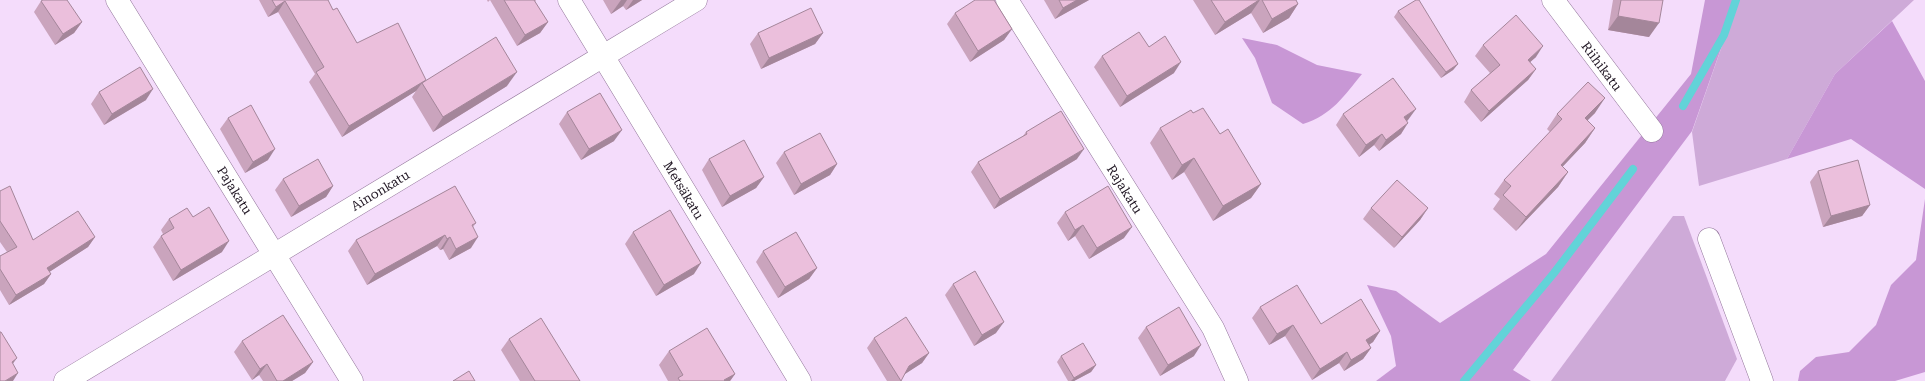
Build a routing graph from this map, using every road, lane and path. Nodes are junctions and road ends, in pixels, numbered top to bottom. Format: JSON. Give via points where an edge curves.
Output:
{"nodes":[{"id":1,"x":117,"y":0,"type":"edge"},
{"id":2,"x":569,"y":0,"type":"edge"},
{"id":3,"x":696,"y":0,"type":"edge"},
{"id":4,"x":1007,"y":0,"type":"edge"},
{"id":5,"x":1553,"y":0,"type":"edge"},
{"id":6,"x":604,"y":56,"type":"junction"},
{"id":7,"x":1652,"y":131,"type":"dead end"},
{"id":8,"x":1709,"y":239,"type":"dead end"},
{"id":9,"x":274,"y":253,"type":"junction"},
{"id":10,"x":65,"y":381,"type":"edge"},
{"id":11,"x":352,"y":381,"type":"edge"},
{"id":12,"x":800,"y":381,"type":"edge"},
{"id":13,"x":1237,"y":381,"type":"edge"},
{"id":14,"x":1762,"y":381,"type":"edge"}],
"edges":[{"from":1,"to":9,"type":"street","name":"Pajakatu"},
{"from":2,"to":6,"type":"street","name":"Metsäkatu"},
{"from":3,"to":6,"type":"street","name":"Ainonkatu"},
{"from":4,"to":13,"type":"street","name":"Rajakatu","via":[[1212,328]]},
{"from":5,"to":7,"type":"street","name":"Riihikatu"},
{"from":6,"to":9,"type":"street","name":"Ainonkatu"},
{"from":6,"to":12,"type":"street","name":"Metsäkatu"},
{"from":8,"to":14,"type":"street"},
{"from":9,"to":10,"type":"street","name":"Ainonkatu"},
{"from":9,"to":11,"type":"street","name":"Pajakatu"}]}
